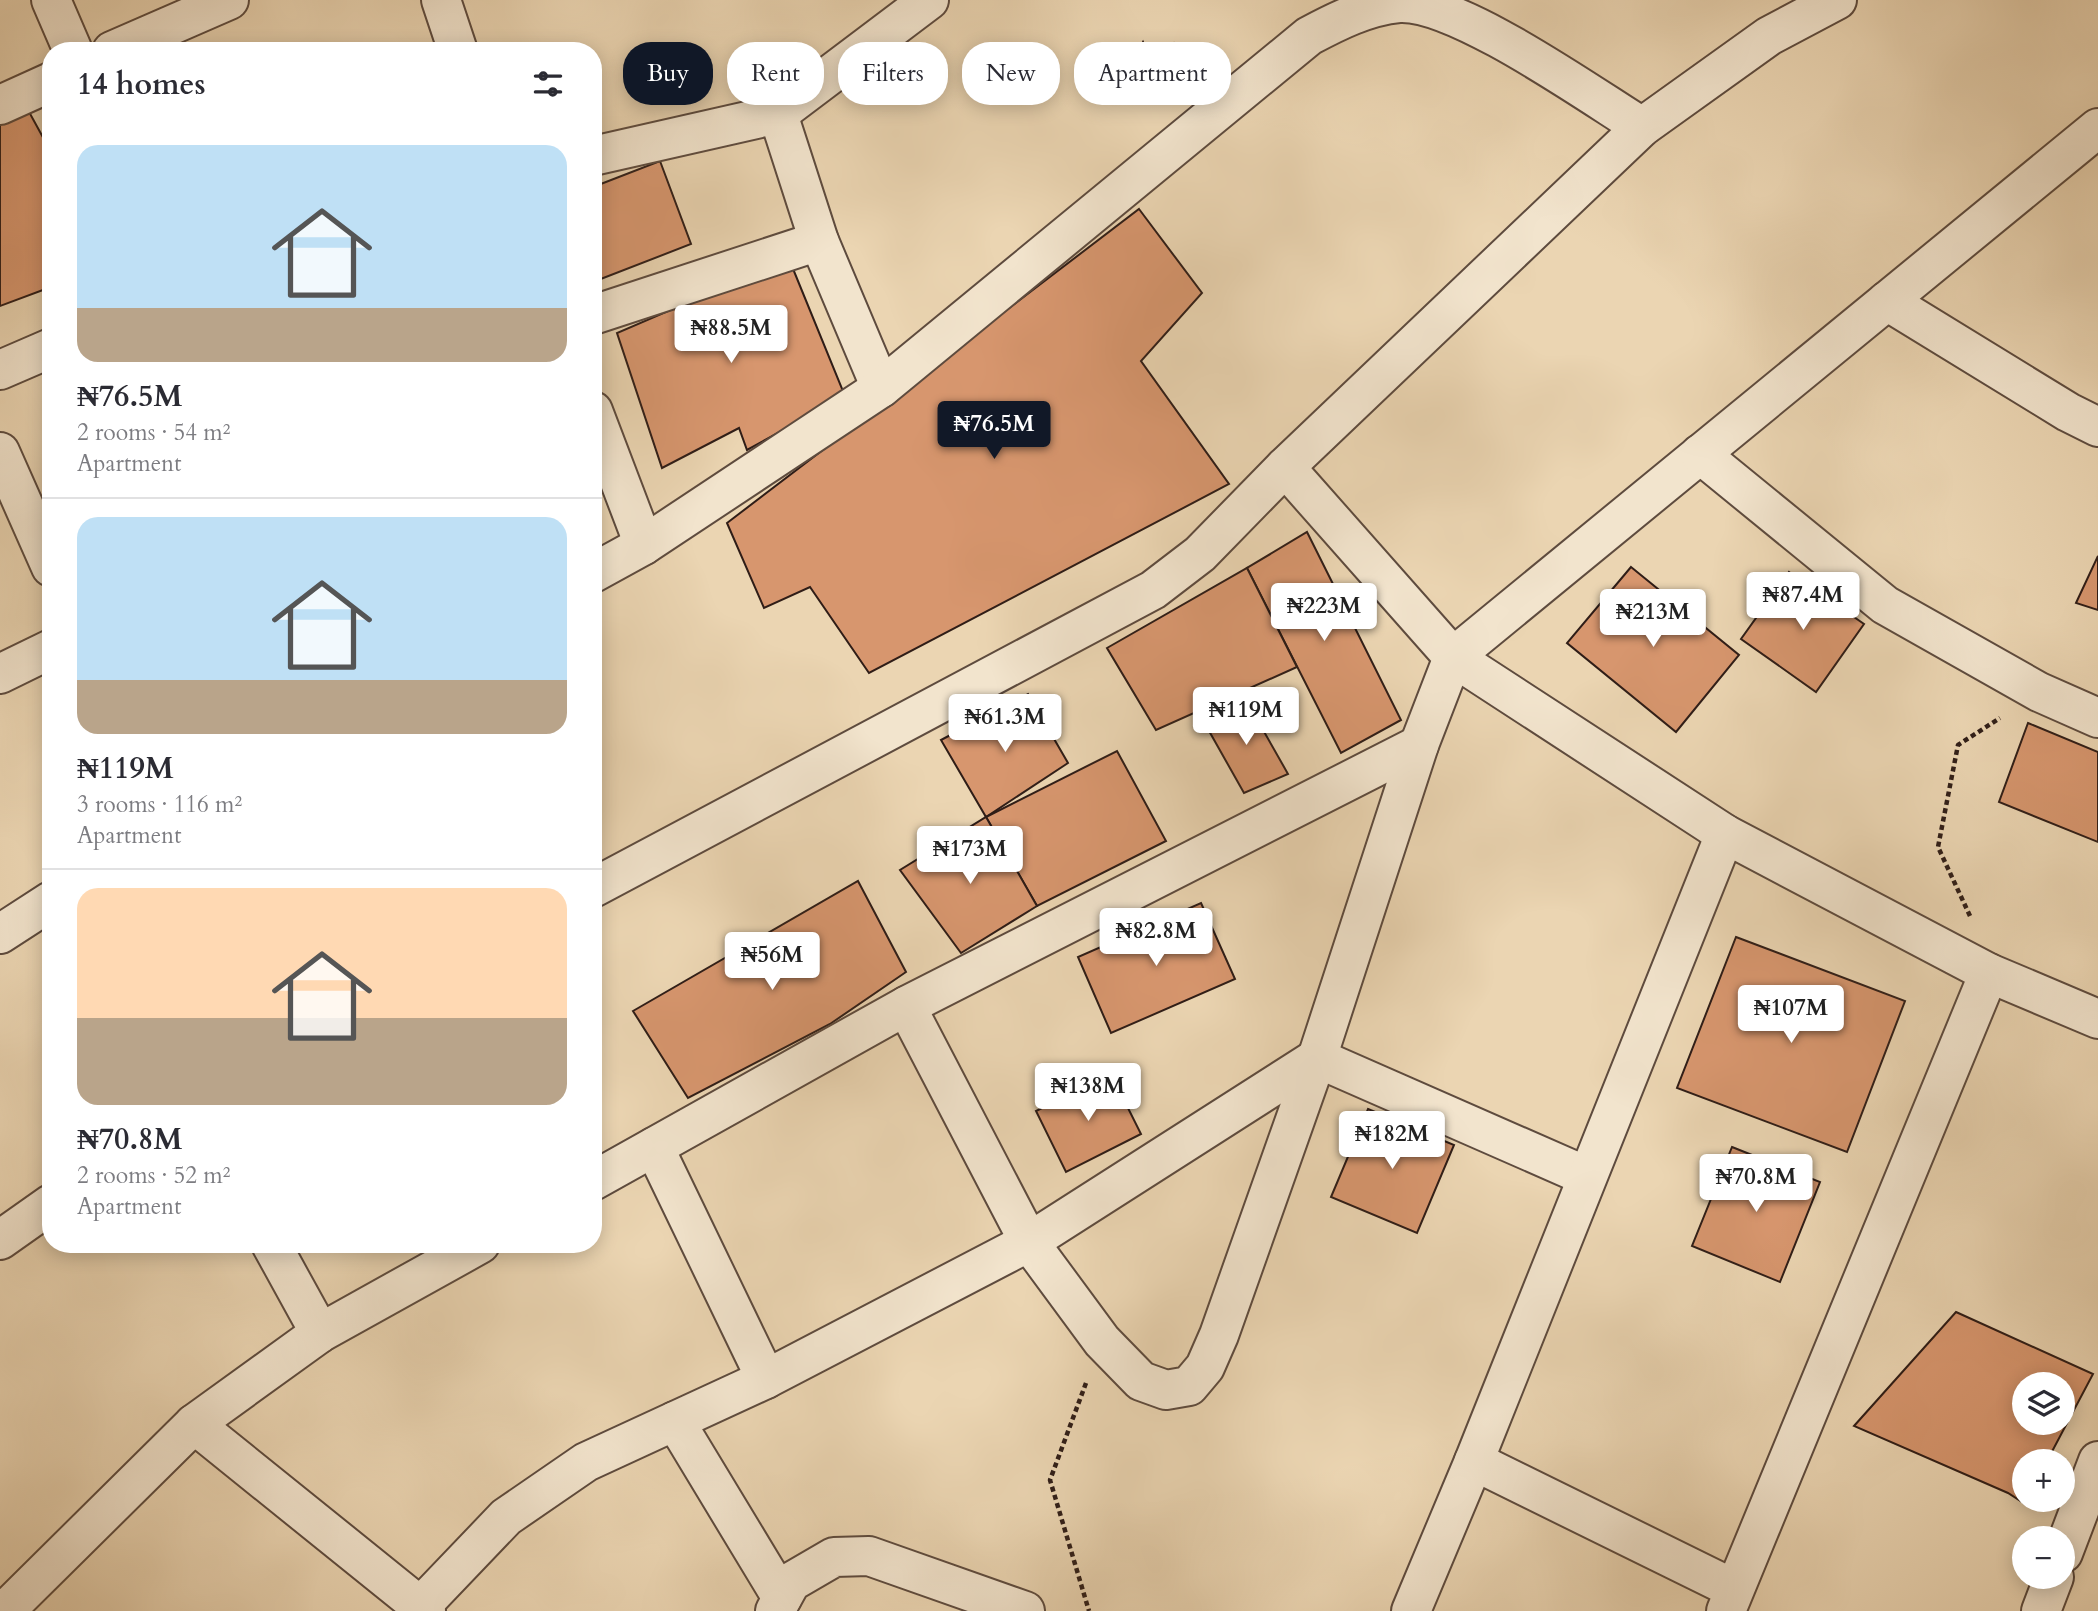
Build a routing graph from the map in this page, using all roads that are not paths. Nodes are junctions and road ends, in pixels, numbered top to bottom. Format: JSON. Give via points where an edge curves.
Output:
{"nodes":[{"id":1,"x":51,"y":0,"type":"edge"},
{"id":2,"x":229,"y":0,"type":"edge"},
{"id":3,"x":441,"y":0,"type":"edge"},
{"id":4,"x":929,"y":0,"type":"edge"},
{"id":5,"x":1837,"y":0,"type":"edge"},
{"id":6,"x":1401,"y":1,"type":"edge"},
{"id":7,"x":69,"y":42,"type":"edge"},
{"id":8,"x":133,"y":42,"type":"edge"},
{"id":9,"x":454,"y":42,"type":"edge"},
{"id":10,"x":42,"y":86,"type":"edge"},
{"id":11,"x":0,"y":105,"type":"edge"},
{"id":12,"x":778,"y":114,"type":"junction"},
{"id":13,"x":1642,"y":127,"type":"junction"},
{"id":14,"x":2098,"y":128,"type":"edge"},
{"id":15,"x":602,"y":154,"type":"edge"},
{"id":16,"x":819,"y":241,"type":"junction"},
{"id":17,"x":1887,"y":301,"type":"junction"},
{"id":18,"x":602,"y":312,"type":"edge"},
{"id":19,"x":42,"y":352,"type":"edge"},
{"id":20,"x":0,"y":370,"type":"edge"},
{"id":21,"x":881,"y":388,"type":"junction"},
{"id":22,"x":2098,"y":427,"type":"edge"},
{"id":23,"x":602,"y":435,"type":"edge"},
{"id":24,"x":0,"y":452,"type":"edge"},
{"id":25,"x":1700,"y":454,"type":"junction"},
{"id":26,"x":1285,"y":467,"type":"junction"},
{"id":27,"x":644,"y":545,"type":"junction"},
{"id":28,"x":42,"y":547,"type":"edge"},
{"id":29,"x":602,"y":568,"type":"edge"},
{"id":30,"x":42,"y":653,"type":"edge"},
{"id":31,"x":1453,"y":657,"type":"junction"},
{"id":32,"x":0,"y":674,"type":"edge"},
{"id":33,"x":2098,"y":718,"type":"edge"},
{"id":34,"x":1419,"y":745,"type":"junction"},
{"id":35,"x":1725,"y":834,"type":"junction"},
{"id":36,"x":602,"y":883,"type":"edge"},
{"id":37,"x":42,"y":907,"type":"edge"},
{"id":38,"x":0,"y":934,"type":"edge"},
{"id":39,"x":1989,"y":973,"type":"junction"},
{"id":40,"x":906,"y":1006,"type":"junction"},
{"id":41,"x":2098,"y":1019,"type":"edge"},
{"id":42,"x":1317,"y":1058,"type":"junction"},
{"id":43,"x":654,"y":1147,"type":"junction"},
{"id":44,"x":602,"y":1176,"type":"edge"},
{"id":45,"x":1586,"y":1176,"type":"junction"},
{"id":46,"x":42,"y":1210,"type":"edge"},
{"id":47,"x":0,"y":1240,"type":"edge"},
{"id":48,"x":1029,"y":1242,"type":"junction"},
{"id":49,"x":276,"y":1253,"type":"edge"},
{"id":50,"x":464,"y":1253,"type":"edge"},
{"id":51,"x":320,"y":1333,"type":"junction"},
{"id":52,"x":766,"y":1379,"type":"junction"},
{"id":53,"x":674,"y":1421,"type":"junction"},
{"id":54,"x":194,"y":1424,"type":"junction"},
{"id":55,"x":1474,"y":1461,"type":"junction"},
{"id":56,"x":2098,"y":1461,"type":"edge"},
{"id":57,"x":2073,"y":1526,"type":"edge"},
{"id":58,"x":2049,"y":1589,"type":"edge"},
{"id":59,"x":1730,"y":1600,"type":"edge"},
{"id":60,"x":779,"y":1605,"type":"edge"},
{"id":61,"x":423,"y":1609,"type":"edge"},
{"id":62,"x":5,"y":1611,"type":"edge"},
{"id":63,"x":1024,"y":1611,"type":"edge"},
{"id":64,"x":1411,"y":1611,"type":"edge"},
{"id":65,"x":2041,"y":1611,"type":"edge"}],
"edges":[{"from":1,"to":7,"type":"street"},
{"from":2,"to":8,"type":"street"},
{"from":3,"to":9,"type":"street"},
{"from":4,"to":12,"type":"street"},
{"from":5,"to":13,"type":"street","via":[[1769,36]]},
{"from":6,"to":13,"type":"street","via":[[1481,27]]},
{"from":6,"to":21,"type":"street","via":[[1353,14],[1309,36]]},
{"from":10,"to":11,"type":"street"},
{"from":12,"to":15,"type":"street"},
{"from":12,"to":16,"type":"street"},
{"from":13,"to":26,"type":"street"},
{"from":14,"to":17,"type":"street"},
{"from":16,"to":18,"type":"street"},
{"from":16,"to":21,"type":"street"},
{"from":17,"to":22,"type":"street"},
{"from":17,"to":25,"type":"street"},
{"from":19,"to":20,"type":"street"},
{"from":21,"to":27,"type":"street"},
{"from":23,"to":27,"type":"street"},
{"from":24,"to":28,"type":"street"},
{"from":25,"to":31,"type":"street"},
{"from":25,"to":33,"type":"street","via":[[1885,605],[2039,692]]},
{"from":26,"to":31,"type":"street"},
{"from":26,"to":36,"type":"street","via":[[1200,554],[1153,590]]},
{"from":27,"to":29,"type":"street"},
{"from":30,"to":32,"type":"street"},
{"from":31,"to":34,"type":"street"},
{"from":31,"to":35,"type":"street"},
{"from":34,"to":40,"type":"street"},
{"from":34,"to":42,"type":"street"},
{"from":35,"to":39,"type":"street"},
{"from":35,"to":45,"type":"street"},
{"from":37,"to":38,"type":"street"},
{"from":39,"to":41,"type":"street"},
{"from":39,"to":59,"type":"street"},
{"from":40,"to":43,"type":"street"},
{"from":40,"to":48,"type":"street"},
{"from":42,"to":45,"type":"street"},
{"from":42,"to":48,"type":"street"},
{"from":42,"to":48,"type":"street","via":[[1205,1367],[1189,1386],[1166,1390],[1141,1381],[1102,1341]]},
{"from":43,"to":44,"type":"street"},
{"from":43,"to":52,"type":"street"},
{"from":45,"to":55,"type":"street"},
{"from":46,"to":47,"type":"street"},
{"from":48,"to":52,"type":"street"},
{"from":49,"to":51,"type":"street"},
{"from":50,"to":51,"type":"street"},
{"from":51,"to":54,"type":"street"},
{"from":52,"to":53,"type":"street"},
{"from":53,"to":60,"type":"street"},
{"from":53,"to":61,"type":"street","via":[[586,1462],[506,1517]]},
{"from":54,"to":61,"type":"street"},
{"from":54,"to":62,"type":"street"},
{"from":55,"to":59,"type":"street"},
{"from":55,"to":64,"type":"street"},
{"from":56,"to":57,"type":"street"},
{"from":58,"to":65,"type":"street"},
{"from":60,"to":63,"type":"street","via":[[791,1582],[834,1557],[869,1556]]}]}
